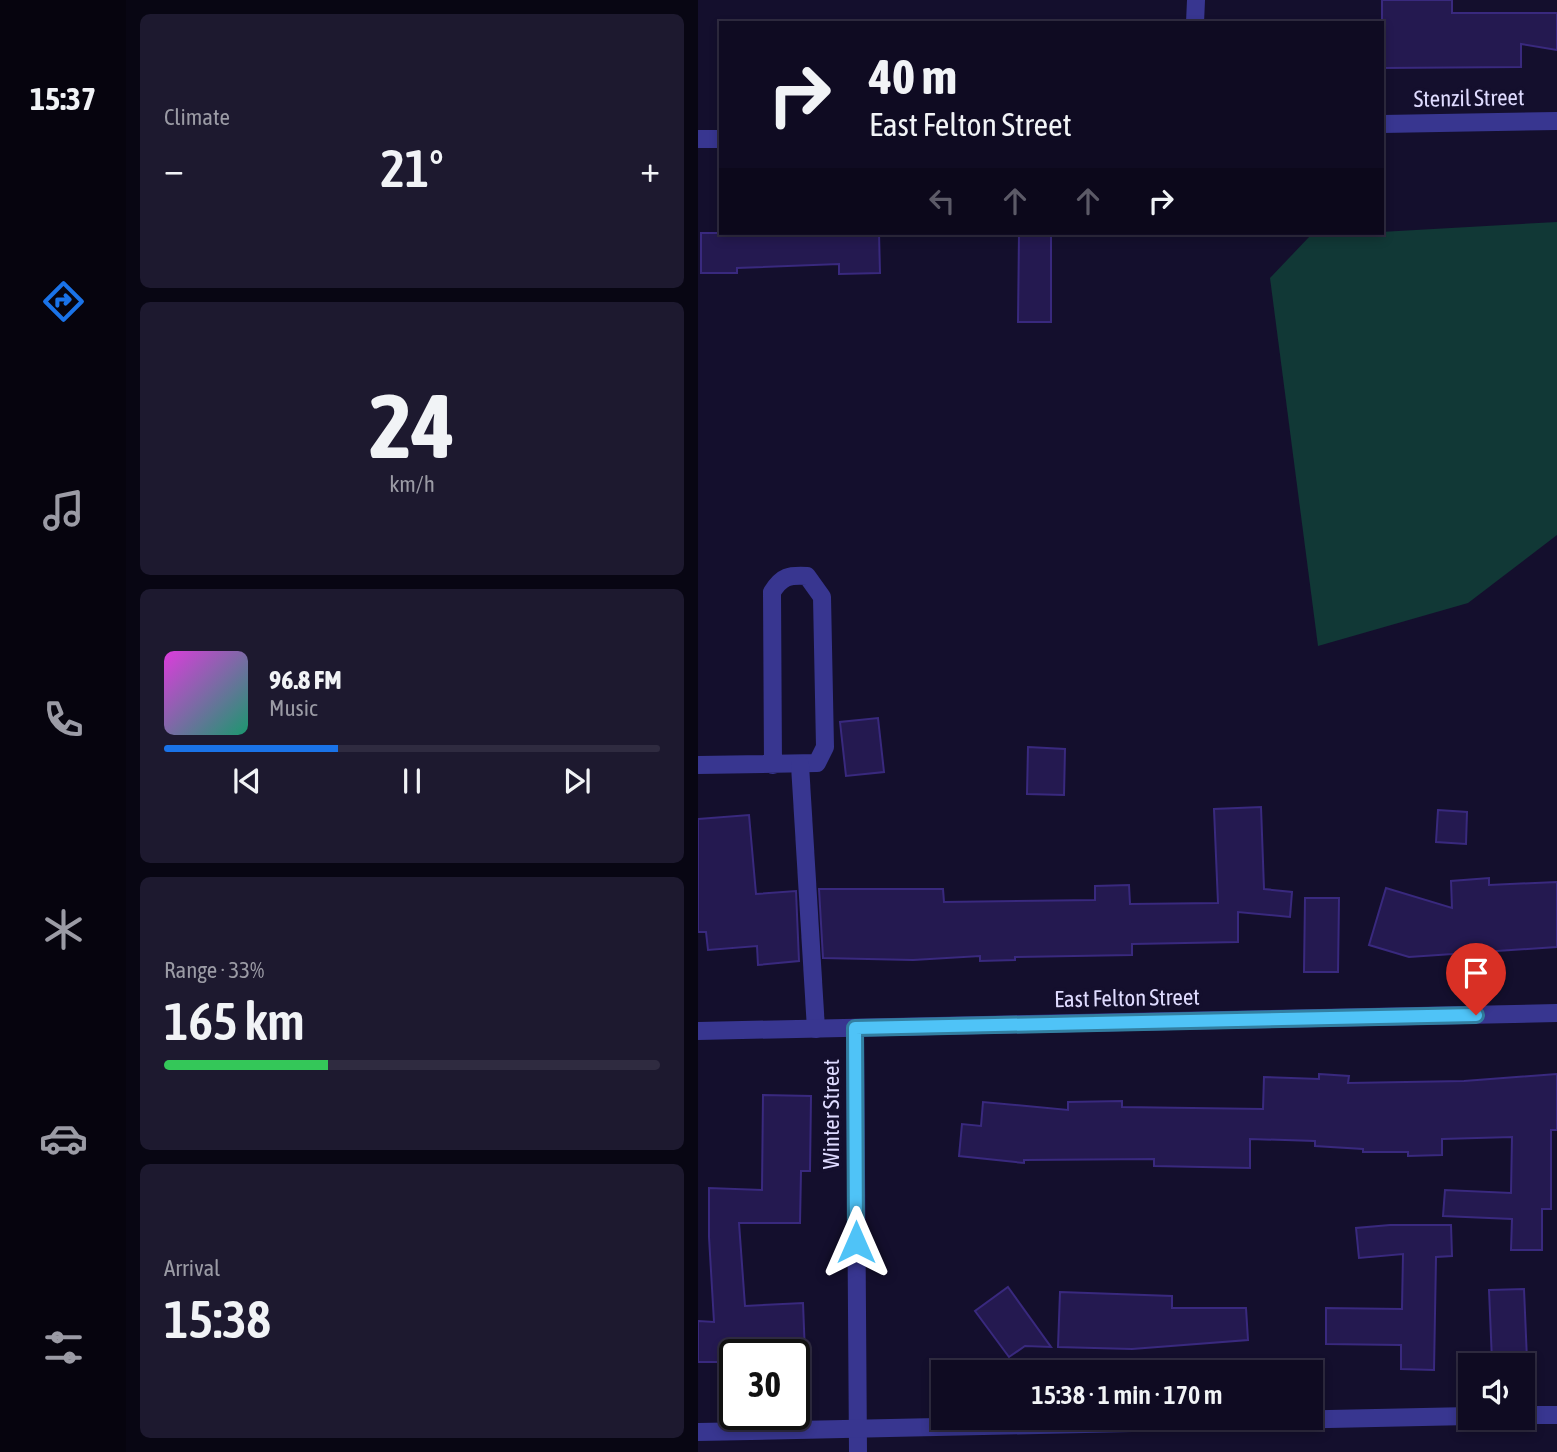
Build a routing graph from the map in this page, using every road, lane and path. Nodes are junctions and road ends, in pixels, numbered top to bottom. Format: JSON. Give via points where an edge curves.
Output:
{"nodes":[{"id":1,"x":1196,"y":0,"type":"edge"},
{"id":2,"x":1196,"y":21,"type":"edge"},
{"id":3,"x":1557,"y":121,"type":"edge"},
{"id":4,"x":1384,"y":124,"type":"edge"},
{"id":5,"x":698,"y":139,"type":"edge"},
{"id":6,"x":719,"y":139,"type":"edge"},
{"id":7,"x":698,"y":765,"type":"edge"},
{"id":8,"x":773,"y":765,"type":"junction"},
{"id":9,"x":800,"y":765,"type":"junction"},
{"id":10,"x":1557,"y":1013,"type":"edge"},
{"id":11,"x":855,"y":1028,"type":"junction"},
{"id":12,"x":816,"y":1029,"type":"junction"},
{"id":13,"x":698,"y":1031,"type":"edge"},
{"id":14,"x":1535,"y":1415,"type":"edge"},
{"id":15,"x":1557,"y":1415,"type":"edge"},
{"id":16,"x":1458,"y":1416,"type":"edge"},
{"id":17,"x":857,"y":1429,"type":"junction"},
{"id":18,"x":698,"y":1432,"type":"edge"},
{"id":19,"x":858,"y":1452,"type":"edge"}],
"edges":[{"from":1,"to":2,"type":"street"},
{"from":3,"to":4,"type":"street","name":"Stenzil Street"},
{"from":5,"to":6,"type":"street"},
{"from":7,"to":8,"type":"street"},
{"from":8,"to":9,"type":"street"},
{"from":8,"to":9,"type":"street","via":[[772,592],[780,579],[790,575],[807,576],[822,597],[825,747],[818,763]]},
{"from":9,"to":12,"type":"street"},
{"from":10,"to":11,"type":"street","name":"East Felton Street"},
{"from":11,"to":12,"type":"street","name":"East Felton Street"},
{"from":11,"to":17,"type":"street","name":"Winter Street"},
{"from":12,"to":13,"type":"street","name":"East Felton Street"},
{"from":14,"to":15,"type":"street"},
{"from":16,"to":17,"type":"street"},
{"from":17,"to":18,"type":"street"},
{"from":17,"to":19,"type":"street","name":"Winter Street"}]}
